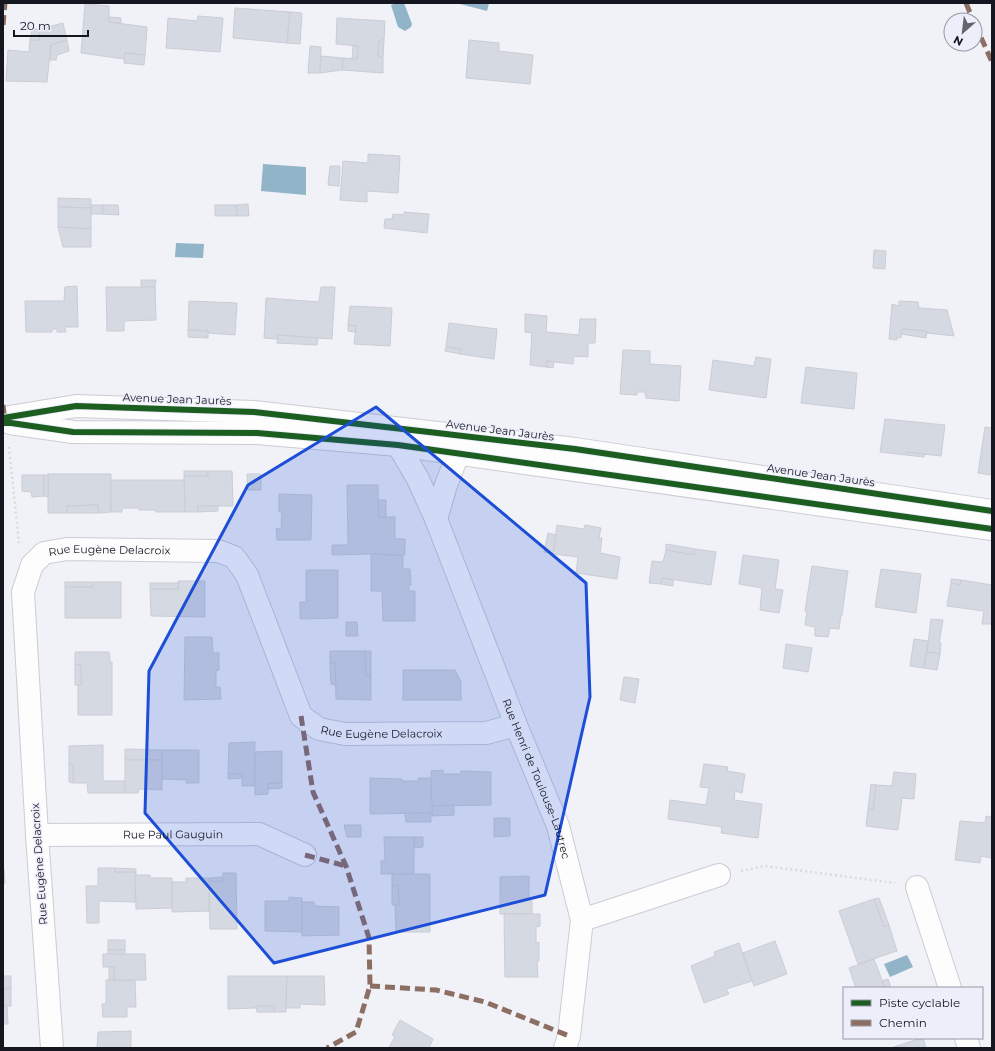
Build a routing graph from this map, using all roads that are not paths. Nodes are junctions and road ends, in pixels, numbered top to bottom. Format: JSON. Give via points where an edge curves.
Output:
{"nodes":[{"id":1,"x":4,"y":421,"type":"edge"},
{"id":2,"x":428,"y":432,"type":"junction"},
{"id":3,"x":398,"y":445,"type":"junction"},
{"id":4,"x":458,"y":454,"type":"junction"},
{"id":5,"x":992,"y":511,"type":"edge"},
{"id":6,"x":436,"y":519,"type":"junction"},
{"id":7,"x":992,"y":529,"type":"edge"},
{"id":8,"x":516,"y":725,"type":"junction"},
{"id":9,"x":37,"y":835,"type":"junction"},
{"id":10,"x":305,"y":855,"type":"dead end"},
{"id":11,"x":719,"y":875,"type":"road end"},
{"id":12,"x":917,"y":886,"type":"road end"},
{"id":13,"x":582,"y":920,"type":"junction"},
{"id":14,"x":950,"y":987,"type":"edge"},
{"id":15,"x":52,"y":1048,"type":"edge"},
{"id":16,"x":565,"y":1048,"type":"edge"}],
"edges":[{"from":1,"to":2,"type":"street","name":"Avenue Jean Jaurès","via":[[76,406],[254,412]]},
{"from":1,"to":3,"type":"street","via":[[73,432],[257,433]]},
{"from":2,"to":3,"type":"street"},
{"from":2,"to":4,"type":"street"},
{"from":2,"to":5,"type":"street","name":"Avenue Jean Jaurès","via":[[574,449]]},
{"from":3,"to":4,"type":"street"},
{"from":3,"to":6,"type":"street","name":"Rue Henri de Toulouse-Lautrec","via":[[418,479]]},
{"from":4,"to":6,"type":"street"},
{"from":4,"to":7,"type":"street"},
{"from":6,"to":8,"type":"street","name":"Rue Henri de Toulouse-Lautrec"},
{"from":8,"to":9,"type":"street","name":"Rue Eugène Delacroix","via":[[486,733],[345,734],[319,729],[301,716],[247,575],[234,557],[218,551],[67,549],[44,553],[32,565],[23,592]]},
{"from":8,"to":13,"type":"street","name":"Rue Henri de Toulouse-Lautrec","via":[[558,826]]},
{"from":9,"to":10,"type":"street","name":"Rue Paul Gauguin","via":[[259,834]]},
{"from":9,"to":15,"type":"street","name":"Rue Eugène Delacroix"},
{"from":11,"to":13,"type":"street"},
{"from":12,"to":14,"type":"street"},
{"from":13,"to":16,"type":"street","name":"Rue Henri de Toulouse-Lautrec","via":[[569,1036]]}]}
